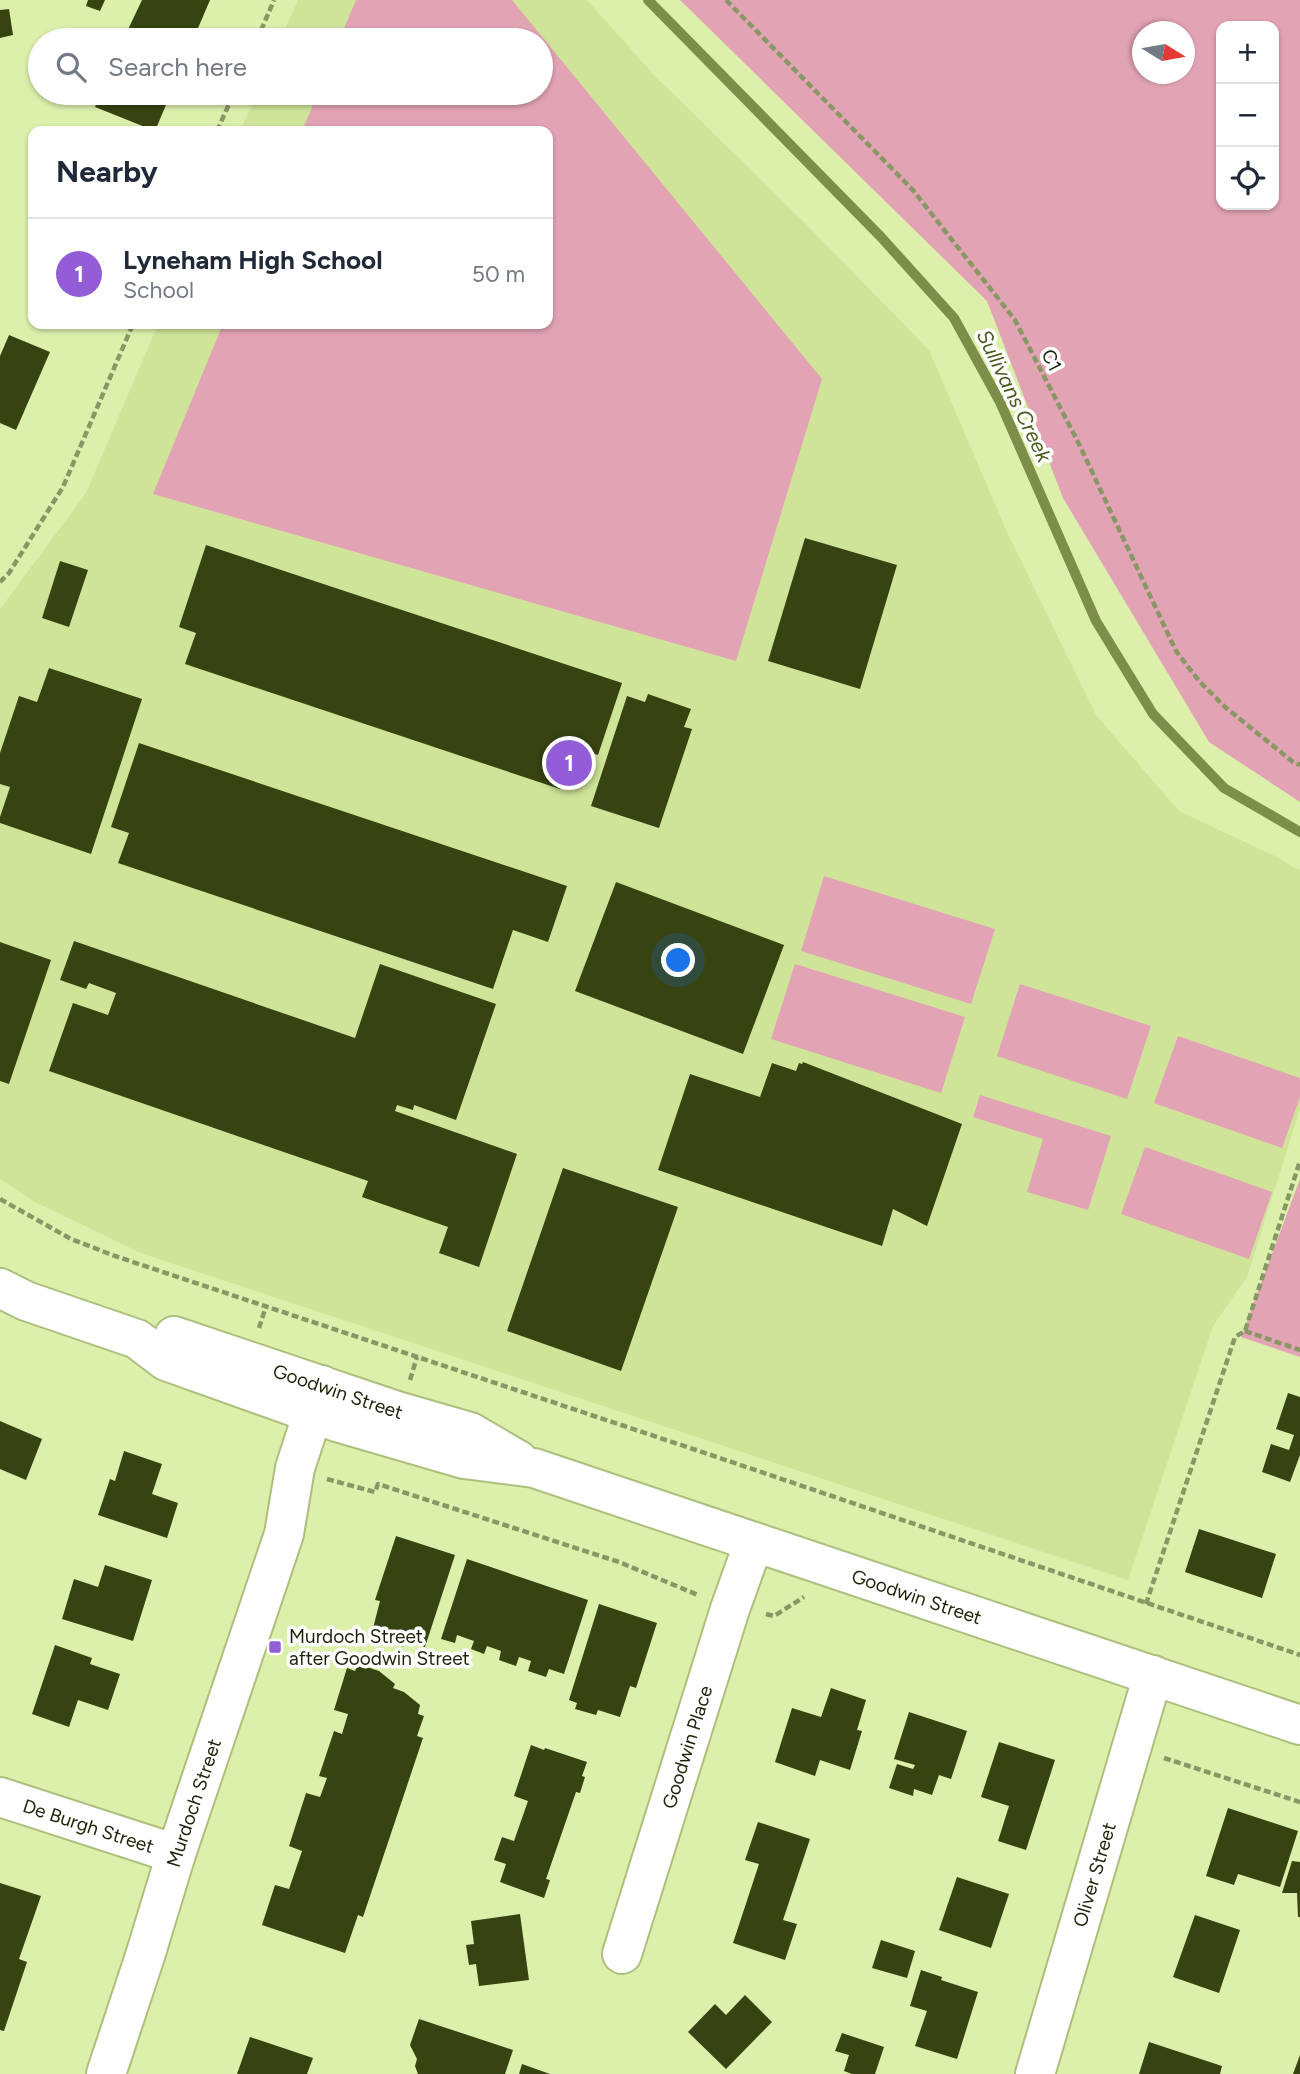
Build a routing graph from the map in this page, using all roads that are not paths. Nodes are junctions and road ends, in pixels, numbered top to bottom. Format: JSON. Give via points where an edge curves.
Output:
{"nodes":[{"id":1,"x":0,"y":1288,"type":"edge"},
{"id":2,"x":329,"y":1403,"type":"junction"},
{"id":3,"x":284,"y":1534,"type":"junction"},
{"id":4,"x":754,"y":1542,"type":"junction"},
{"id":5,"x":1153,"y":1675,"type":"junction"},
{"id":6,"x":1300,"y":1725,"type":"edge"},
{"id":7,"x":0,"y":1797,"type":"edge"},
{"id":8,"x":176,"y":1854,"type":"junction"},
{"id":9,"x":622,"y":1954,"type":"dead end"},
{"id":10,"x":106,"y":2074,"type":"edge"},
{"id":11,"x":1035,"y":2074,"type":"edge"}],
"edges":[{"from":1,"to":2,"type":"street","name":"Goodwin Street","via":[[137,1339],[166,1361]]},
{"from":2,"to":3,"type":"street","name":"Murdoch Street","via":[[295,1468]]},
{"from":2,"to":3,"type":"street","name":"Murdoch Street","via":[[317,1476]]},
{"from":2,"to":4,"type":"street","name":"Goodwin Street","via":[[464,1459],[534,1468]]},
{"from":3,"to":8,"type":"street","name":"Murdoch Street"},
{"from":4,"to":5,"type":"street","name":"Goodwin Street"},
{"from":4,"to":9,"type":"street","name":"Goodwin Place"},
{"from":5,"to":6,"type":"street","name":"Goodwin Street"},
{"from":5,"to":11,"type":"street","name":"Oliver Street"},
{"from":7,"to":8,"type":"street","name":"De Burgh Street"},
{"from":8,"to":10,"type":"street","name":"Murdoch Street"}]}
